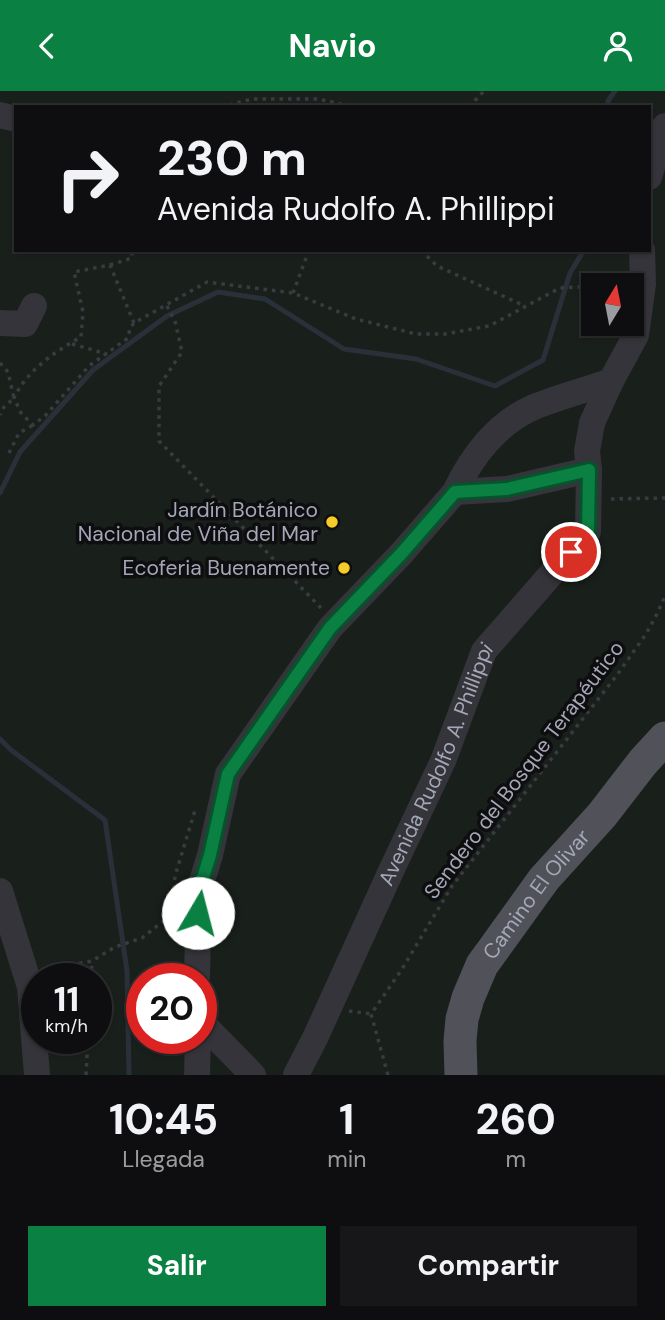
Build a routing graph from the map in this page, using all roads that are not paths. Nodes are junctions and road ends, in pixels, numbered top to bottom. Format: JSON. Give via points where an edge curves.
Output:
{"nodes":[{"id":1,"x":665,"y":126,"type":"edge"},
{"id":2,"x":651,"y":171,"type":"edge"},
{"id":3,"x":642,"y":252,"type":"edge"},
{"id":4,"x":34,"y":306,"type":"dead end"},
{"id":5,"x":0,"y":323,"type":"edge"},
{"id":6,"x":611,"y":381,"type":"junction"},
{"id":7,"x":589,"y":470,"type":"junction"},
{"id":8,"x":455,"y":492,"type":"junction"},
{"id":9,"x":665,"y":738,"type":"edge"},
{"id":10,"x":0,"y":891,"type":"edge"},
{"id":11,"x":197,"y":963,"type":"edge"},
{"id":12,"x":217,"y":1038,"type":"edge"},
{"id":13,"x":198,"y":1054,"type":"edge"},
{"id":14,"x":37,"y":1075,"type":"edge"},
{"id":15,"x":197,"y":1075,"type":"edge"},
{"id":16,"x":253,"y":1075,"type":"edge"},
{"id":17,"x":296,"y":1075,"type":"edge"},
{"id":18,"x":461,"y":1075,"type":"edge"}],
"edges":[{"from":1,"to":2,"type":"lane"},
{"from":3,"to":6,"type":"lane","name":"Avenida Rudolfo A. Phillippi","via":[[636,335]]},
{"from":4,"to":5,"type":"lane","via":[[25,324]]},
{"from":6,"to":7,"type":"lane","name":"Avenida Rudolfo A. Phillippi","via":[[592,423]]},
{"from":6,"to":8,"type":"lane","via":[[533,408],[508,422],[474,457]]},
{"from":7,"to":8,"type":"lane","via":[[507,489]]},
{"from":7,"to":17,"type":"lane","name":"Avenida Rudolfo A. Phillippi","via":[[588,532],[484,651],[443,761]]},
{"from":8,"to":11,"type":"lane","via":[[335,622],[228,774],[199,891]]},
{"from":9,"to":18,"type":"main road","name":"Camino El Olivar","via":[[544,879],[482,965],[462,1019]]},
{"from":10,"to":14,"type":"lane","via":[[30,986]]},
{"from":12,"to":16,"type":"lane"},
{"from":13,"to":15,"type":"lane"}]}
